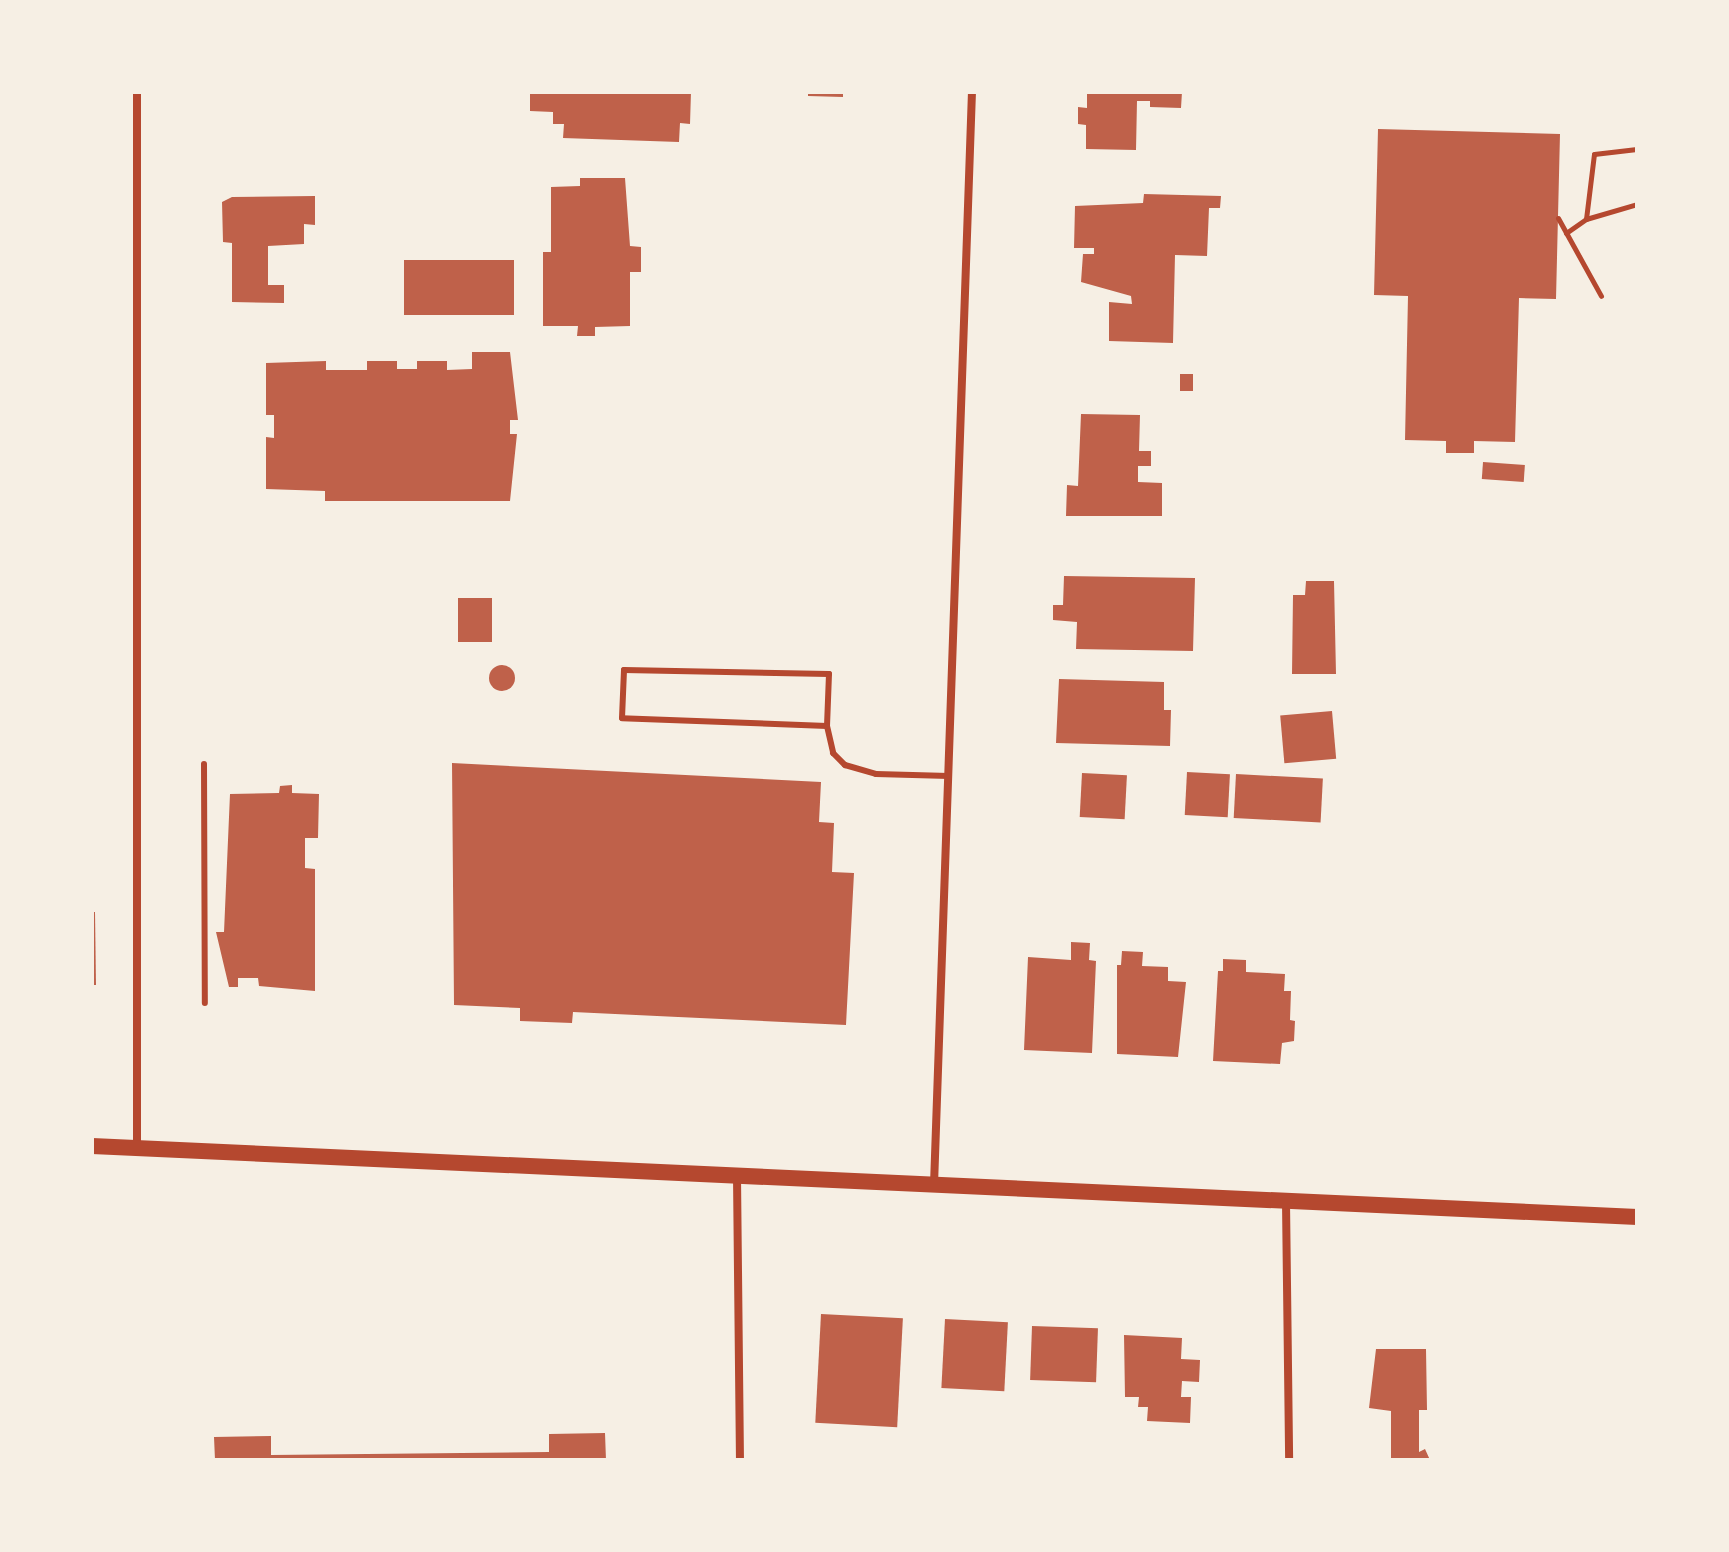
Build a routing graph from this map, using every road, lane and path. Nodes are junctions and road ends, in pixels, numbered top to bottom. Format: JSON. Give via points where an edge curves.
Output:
{"nodes":[{"id":1,"x":137,"y":92,"type":"edge"},
{"id":2,"x":972,"y":92,"type":"edge"},
{"id":3,"x":1637,"y":149,"type":"edge"},
{"id":4,"x":1637,"y":204,"type":"edge"},
{"id":5,"x":1558,"y":218,"type":"dead end"},
{"id":6,"x":1586,"y":219,"type":"junction"},
{"id":7,"x":1566,"y":233,"type":"junction"},
{"id":8,"x":1601,"y":296,"type":"dead end"},
{"id":9,"x":827,"y":726,"type":"junction"},
{"id":10,"x":204,"y":764,"type":"dead end"},
{"id":11,"x":949,"y":776,"type":"junction"},
{"id":12,"x":205,"y":1003,"type":"dead end"},
{"id":13,"x":92,"y":1146,"type":"edge"},
{"id":14,"x":137,"y":1148,"type":"junction"},
{"id":15,"x":737,"y":1176,"type":"junction"},
{"id":16,"x":934,"y":1185,"type":"junction"},
{"id":17,"x":1286,"y":1201,"type":"junction"},
{"id":18,"x":1637,"y":1217,"type":"edge"},
{"id":19,"x":740,"y":1460,"type":"edge"},
{"id":20,"x":1289,"y":1460,"type":"edge"}],
"edges":[{"from":1,"to":14,"type":"street"},
{"from":2,"to":11,"type":"street"},
{"from":3,"to":6,"type":"path","via":[[1594,154]]},
{"from":4,"to":6,"type":"path"},
{"from":5,"to":7,"type":"path"},
{"from":6,"to":7,"type":"path"},
{"from":7,"to":8,"type":"path"},
{"from":9,"to":9,"type":"lane","via":[[829,674],[624,670],[622,718]]},
{"from":9,"to":11,"type":"lane","via":[[833,753],[858,771]]},
{"from":10,"to":12,"type":"lane"},
{"from":11,"to":16,"type":"street"},
{"from":13,"to":14,"type":"main road"},
{"from":14,"to":15,"type":"main road"},
{"from":15,"to":16,"type":"main road"},
{"from":15,"to":19,"type":"street"},
{"from":16,"to":17,"type":"main road"},
{"from":17,"to":18,"type":"main road"},
{"from":17,"to":20,"type":"street"}]}
